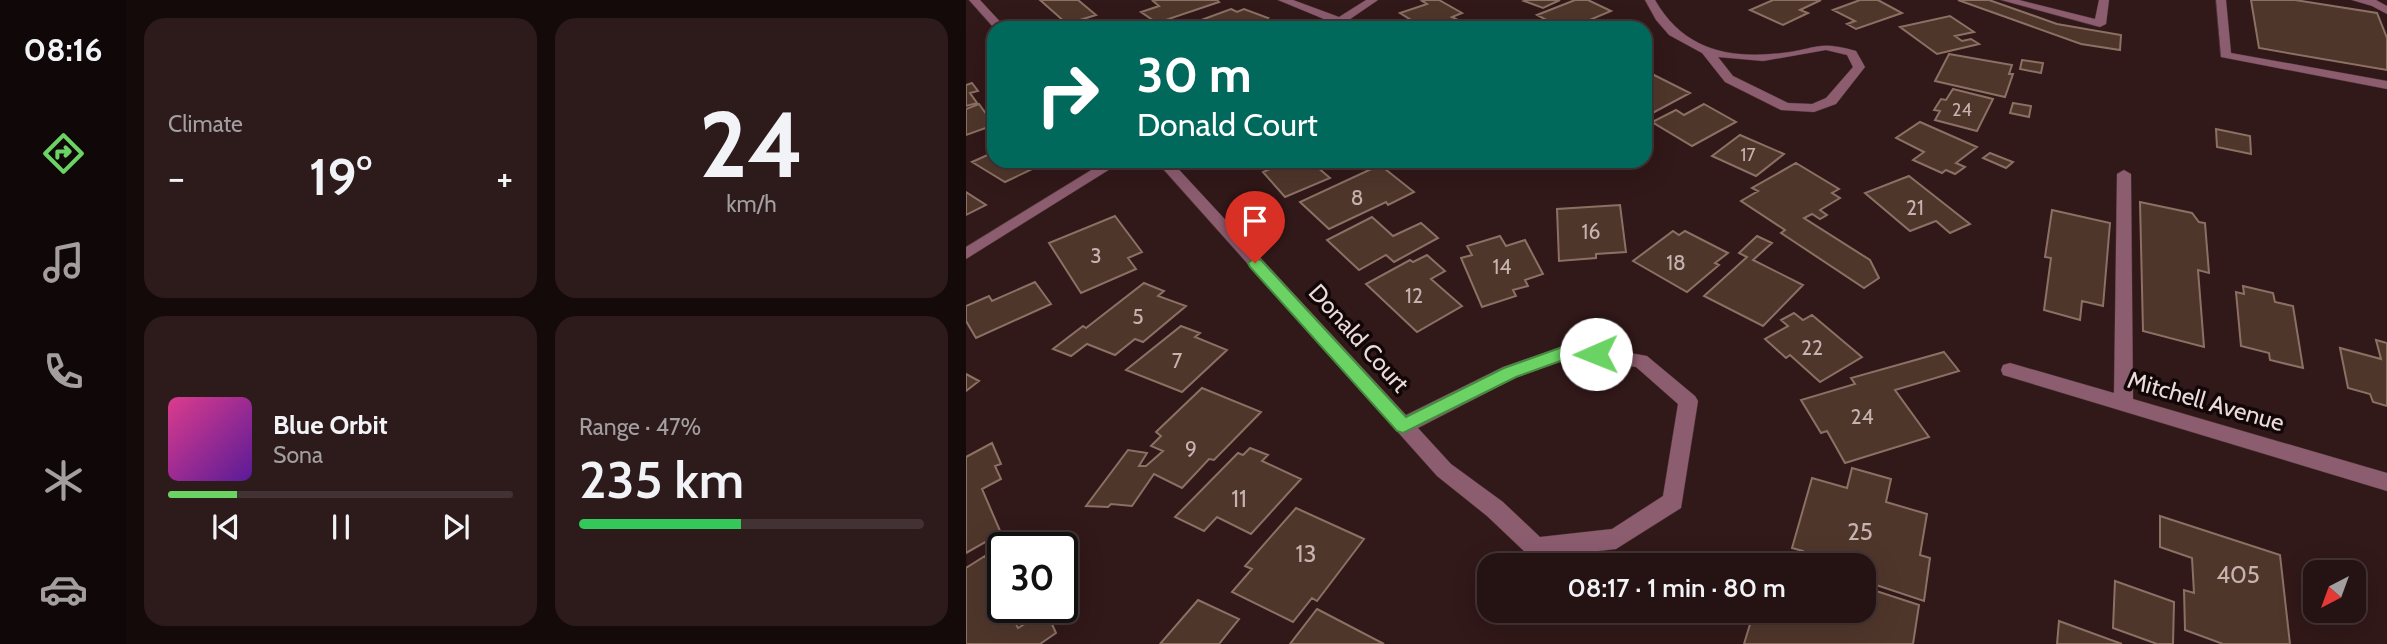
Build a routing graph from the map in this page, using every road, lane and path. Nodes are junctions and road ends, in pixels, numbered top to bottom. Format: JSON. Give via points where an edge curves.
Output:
{"nodes":[{"id":1,"x":974,"y":0,"type":"edge"},
{"id":2,"x":1283,"y":0,"type":"edge"},
{"id":3,"x":1373,"y":0,"type":"edge"},
{"id":4,"x":1650,"y":0,"type":"edge"},
{"id":5,"x":2006,"y":0,"type":"edge"},
{"id":6,"x":2104,"y":0,"type":"edge"},
{"id":7,"x":2221,"y":0,"type":"edge"},
{"id":8,"x":2357,"y":0,"type":"edge"},
{"id":9,"x":2374,"y":1,"type":"edge"},
{"id":10,"x":2387,"y":11,"type":"edge"},
{"id":11,"x":994,"y":21,"type":"edge"},
{"id":12,"x":1339,"y":21,"type":"joint"},
{"id":13,"x":1707,"y":52,"type":"junction"},
{"id":14,"x":2387,"y":85,"type":"edge"},
{"id":15,"x":1105,"y":168,"type":"edge"},
{"id":16,"x":1169,"y":168,"type":"edge"},
{"id":17,"x":2124,"y":174,"type":"dead end"},
{"id":18,"x":966,"y":254,"type":"edge"},
{"id":19,"x":2010,"y":370,"type":"dead end"},
{"id":20,"x":2123,"y":404,"type":"junction"},
{"id":21,"x":1403,"y":426,"type":"junction"},
{"id":22,"x":2387,"y":482,"type":"edge"}],
"edges":[{"from":1,"to":11,"type":"street"},
{"from":2,"to":12,"type":"street"},
{"from":3,"to":12,"type":"street"},
{"from":4,"to":13,"type":"street","via":[[1656,14],[1681,41]]},
{"from":5,"to":6,"type":"street","via":[[2100,24]]},
{"from":7,"to":14,"type":"street","via":[[2225,55]]},
{"from":8,"to":9,"type":"street"},
{"from":9,"to":10,"type":"street"},
{"from":13,"to":13,"type":"street","via":[[1729,79],[1786,107],[1814,108],[1830,101],[1859,67],[1852,53],[1826,47],[1748,58]]},
{"from":15,"to":18,"type":"street"},
{"from":16,"to":21,"type":"street","name":"Donald Court"},
{"from":17,"to":20,"type":"street"},
{"from":19,"to":20,"type":"street","name":"Mitchell Avenue"},
{"from":20,"to":22,"type":"street","name":"Mitchell Avenue"},
{"from":21,"to":21,"type":"street","name":"Donald Court","via":[[1444,470],[1536,548],[1616,538],[1673,501],[1688,401],[1640,361],[1573,350],[1510,372]]}]}
